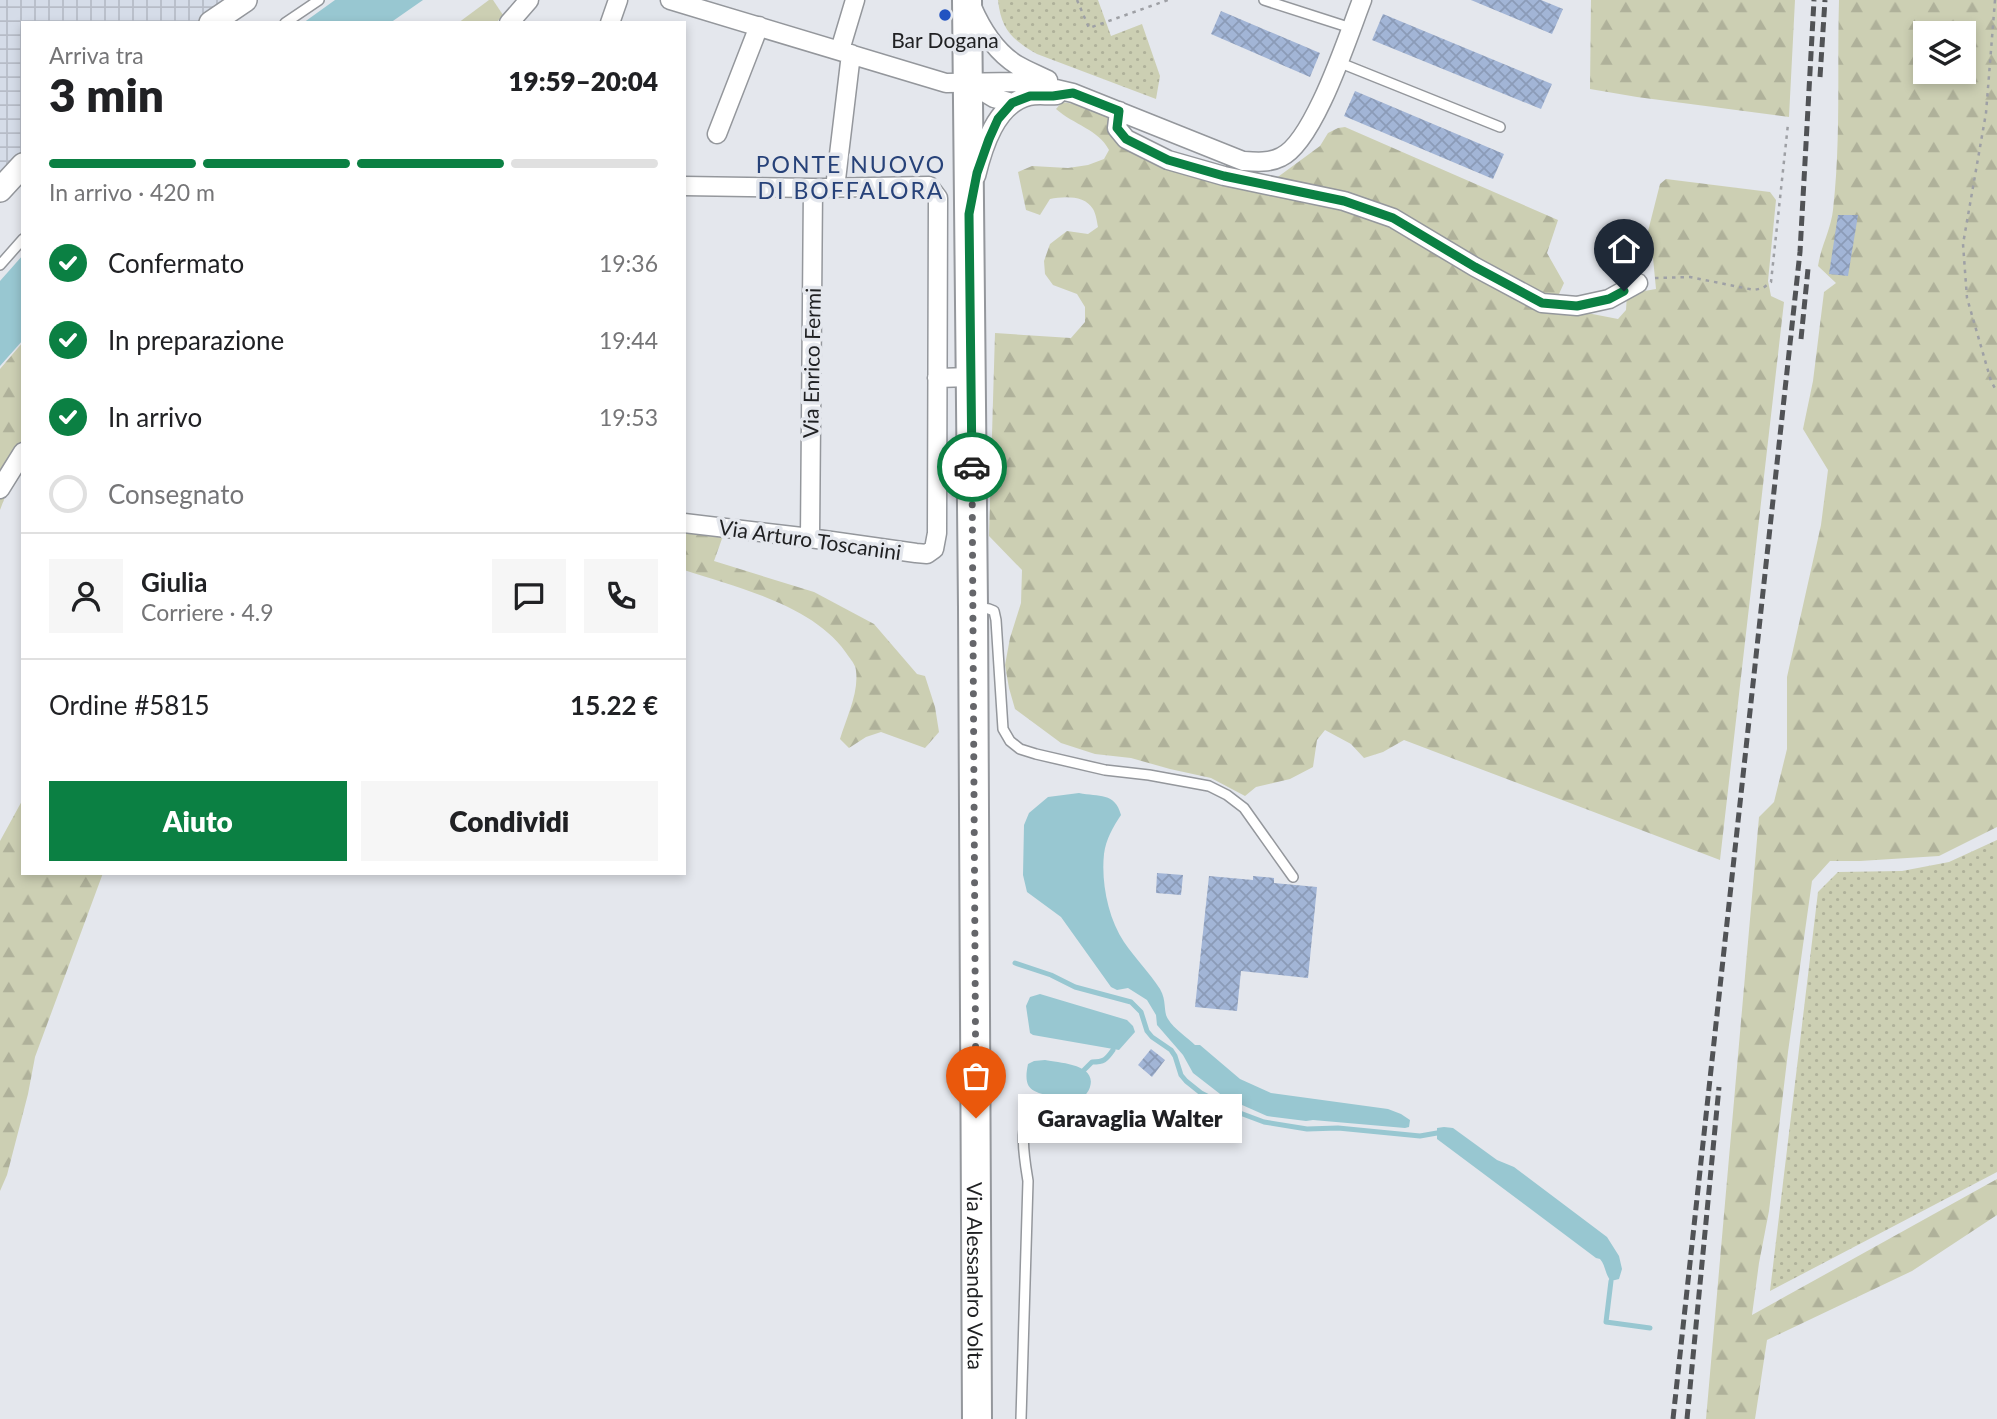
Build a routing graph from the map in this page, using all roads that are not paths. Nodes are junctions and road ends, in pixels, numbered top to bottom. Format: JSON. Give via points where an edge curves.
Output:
{"nodes":[{"id":1,"x":245,"y":0,"type":"edge"},
{"id":2,"x":319,"y":0,"type":"edge"},
{"id":3,"x":529,"y":0,"type":"edge"},
{"id":4,"x":618,"y":0,"type":"edge"},
{"id":5,"x":670,"y":0,"type":"edge"},
{"id":6,"x":855,"y":0,"type":"edge"},
{"id":7,"x":968,"y":0,"type":"edge"},
{"id":8,"x":1264,"y":0,"type":"edge"},
{"id":9,"x":1362,"y":0,"type":"edge"},
{"id":10,"x":214,"y":21,"type":"edge"},
{"id":11,"x":288,"y":21,"type":"edge"},
{"id":12,"x":511,"y":21,"type":"edge"},
{"id":13,"x":611,"y":21,"type":"edge"},
{"id":14,"x":759,"y":26,"type":"junction"},
{"id":15,"x":1351,"y":28,"type":"junction"},
{"id":16,"x":845,"y":52,"type":"junction"},
{"id":17,"x":1338,"y":62,"type":"junction"},
{"id":18,"x":969,"y":83,"type":"junction"},
{"id":19,"x":1073,"y":93,"type":"junction"},
{"id":20,"x":1012,"y":103,"type":"junction"},
{"id":21,"x":1119,"y":111,"type":"junction"},
{"id":22,"x":1500,"y":127,"type":"dead end"},
{"id":23,"x":717,"y":134,"type":"dead end"},
{"id":24,"x":21,"y":167,"type":"edge"},
{"id":25,"x":686,"y":186,"type":"edge"},
{"id":26,"x":813,"y":188,"type":"junction"},
{"id":27,"x":835,"y":188,"type":"junction"},
{"id":28,"x":0,"y":190,"type":"edge"},
{"id":29,"x":969,"y":214,"type":"junction"},
{"id":30,"x":21,"y":241,"type":"edge"},
{"id":31,"x":0,"y":265,"type":"edge"},
{"id":32,"x":1638,"y":283,"type":"road end"},
{"id":33,"x":971,"y":377,"type":"junction"},
{"id":34,"x":937,"y":378,"type":"junction"},
{"id":35,"x":21,"y":455,"type":"edge"},
{"id":36,"x":0,"y":489,"type":"edge"},
{"id":37,"x":686,"y":523,"type":"edge"},
{"id":38,"x":810,"y":537,"type":"junction"},
{"id":39,"x":973,"y":607,"type":"junction"},
{"id":40,"x":1293,"y":877,"type":"dead end"},
{"id":41,"x":1052,"y":1116,"type":"dead end"},
{"id":42,"x":977,"y":1419,"type":"edge"},
{"id":43,"x":1021,"y":1419,"type":"edge"}],
"edges":[{"from":1,"to":10,"type":"street"},
{"from":2,"to":11,"type":"lane"},
{"from":3,"to":12,"type":"street"},
{"from":4,"to":13,"type":"street"},
{"from":5,"to":14,"type":"street"},
{"from":6,"to":16,"type":"street"},
{"from":7,"to":18,"type":"main road","name":"Via Alessandro Volta"},
{"from":7,"to":19,"type":"street","via":[[983,29],[1016,65]]},
{"from":8,"to":15,"type":"lane"},
{"from":9,"to":15,"type":"street"},
{"from":14,"to":16,"type":"street"},
{"from":14,"to":23,"type":"street"},
{"from":15,"to":17,"type":"street"},
{"from":16,"to":18,"type":"street","via":[[946,83]]},
{"from":16,"to":27,"type":"street"},
{"from":17,"to":21,"type":"street","via":[[1299,142],[1267,162],[1244,162]]},
{"from":17,"to":22,"type":"lane"},
{"from":18,"to":19,"type":"street","via":[[1026,82]]},
{"from":18,"to":20,"type":"street"},
{"from":18,"to":29,"type":"main road","name":"Via Alessandro Volta"},
{"from":19,"to":20,"type":"street","via":[[1030,96]]},
{"from":19,"to":21,"type":"street"},
{"from":20,"to":29,"type":"street","via":[[989,139]]},
{"from":21,"to":32,"type":"street","via":[[1117,128],[1126,139],[1168,160],[1344,201],[1393,218],[1542,303],[1577,306],[1609,299]]},
{"from":24,"to":28,"type":"street"},
{"from":25,"to":26,"type":"street"},
{"from":26,"to":27,"type":"street"},
{"from":26,"to":38,"type":"street","name":"Via Enrico Fermi"},
{"from":27,"to":34,"type":"street","via":[[929,186],[938,198]]},
{"from":29,"to":33,"type":"main road","name":"Via Alessandro Volta"},
{"from":30,"to":31,"type":"lane"},
{"from":33,"to":34,"type":"street"},
{"from":33,"to":39,"type":"main road","name":"Via Alessandro Volta"},
{"from":34,"to":38,"type":"street","name":"Via Arturo Toscanini","via":[[934,549],[916,553]]},
{"from":35,"to":36,"type":"street"},
{"from":37,"to":38,"type":"street","name":"Via Arturo Toscanini"},
{"from":39,"to":40,"type":"lane","via":[[994,611],[1003,729],[1010,741],[1020,749],[1105,770],[1209,786],[1244,808]]},
{"from":39,"to":42,"type":"main road","name":"Via Alessandro Volta"},
{"from":41,"to":43,"type":"lane","via":[[1031,1111],[1025,1118],[1028,1181]]}]}
